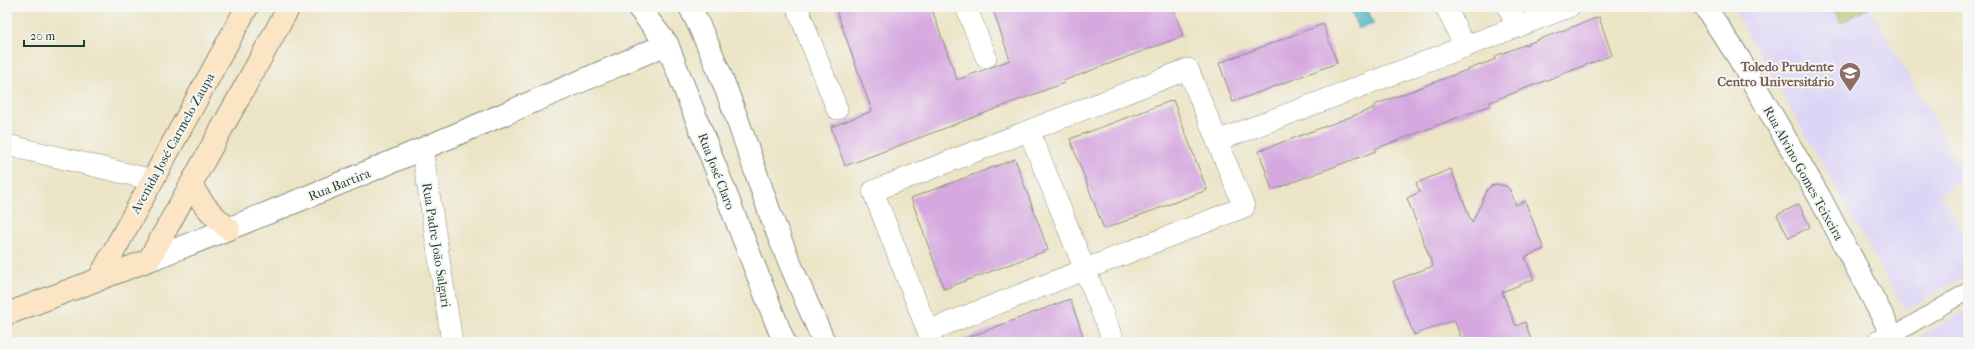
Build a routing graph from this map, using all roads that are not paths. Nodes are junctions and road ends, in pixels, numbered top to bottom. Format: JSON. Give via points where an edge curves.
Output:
{"nodes":[{"id":1,"x":247,"y":7,"type":"edge"},
{"id":2,"x":290,"y":7,"type":"edge"},
{"id":3,"x":638,"y":7,"type":"edge"},
{"id":4,"x":690,"y":7,"type":"edge"},
{"id":5,"x":798,"y":7,"type":"edge"},
{"id":6,"x":966,"y":7,"type":"edge"},
{"id":7,"x":1446,"y":7,"type":"edge"},
{"id":8,"x":1508,"y":7,"type":"edge"},
{"id":9,"x":1569,"y":7,"type":"edge"},
{"id":10,"x":1705,"y":7,"type":"edge"},
{"id":11,"x":1517,"y":27,"type":"junction"},
{"id":12,"x":667,"y":44,"type":"junction"},
{"id":13,"x":1465,"y":47,"type":"junction"},
{"id":14,"x":986,"y":57,"type":"dead end"},
{"id":15,"x":837,"y":109,"type":"dead end"},
{"id":16,"x":1029,"y":131,"type":"junction"},
{"id":17,"x":1217,"y":141,"type":"junction"},
{"id":18,"x":7,"y":145,"type":"edge"},
{"id":19,"x":422,"y":149,"type":"junction"},
{"id":20,"x":153,"y":180,"type":"junction"},
{"id":21,"x":191,"y":184,"type":"junction"},
{"id":22,"x":229,"y":229,"type":"junction"},
{"id":23,"x":148,"y":260,"type":"junction"},
{"id":24,"x":1083,"y":269,"type":"junction"},
{"id":25,"x":98,"y":280,"type":"junction"},
{"id":26,"x":1968,"y":291,"type":"edge"},
{"id":27,"x":7,"y":314,"type":"edge"},
{"id":28,"x":930,"y":336,"type":"edge"},
{"id":29,"x":1888,"y":340,"type":"edge"},
{"id":30,"x":452,"y":342,"type":"edge"},
{"id":31,"x":784,"y":342,"type":"edge"},
{"id":32,"x":824,"y":342,"type":"edge"},
{"id":33,"x":1114,"y":342,"type":"edge"}],
"edges":[{"from":1,"to":20,"type":"main road","name":"Avenida José Carmelo Zaupa"},
{"from":2,"to":21,"type":"main road"},
{"from":3,"to":12,"type":"street","name":"Rua José Claro"},
{"from":4,"to":32,"type":"street","via":[[707,39],[772,217]]},
{"from":5,"to":15,"type":"street"},
{"from":6,"to":14,"type":"street"},
{"from":7,"to":13,"type":"street"},
{"from":8,"to":11,"type":"street"},
{"from":9,"to":11,"type":"street"},
{"from":10,"to":29,"type":"street","name":"Rua Alvino Gomes Teixeira","via":[[1737,55],[1820,198]]},
{"from":11,"to":13,"type":"street"},
{"from":12,"to":19,"type":"street","name":"Rua Bartira"},
{"from":12,"to":31,"type":"street","name":"Rua José Claro"},
{"from":13,"to":17,"type":"street"},
{"from":16,"to":17,"type":"street","via":[[1188,69]]},
{"from":16,"to":24,"type":"street"},
{"from":16,"to":28,"type":"street","via":[[873,191]]},
{"from":17,"to":24,"type":"street","via":[[1244,207]]},
{"from":18,"to":20,"type":"street"},
{"from":19,"to":22,"type":"street","name":"Rua Bartira"},
{"from":19,"to":30,"type":"street","name":"Rua Padre João Salgari"},
{"from":20,"to":25,"type":"main road","name":"Avenida José Carmelo Zaupa"},
{"from":21,"to":22,"type":"main road","via":[[200,201]]},
{"from":21,"to":23,"type":"main road"},
{"from":22,"to":23,"type":"street","name":"Rua Bartira"},
{"from":23,"to":25,"type":"main road","name":"Rua Bartira"},
{"from":24,"to":28,"type":"street"},
{"from":24,"to":33,"type":"street"},
{"from":25,"to":27,"type":"main road","name":"Rua Bartira"},
{"from":26,"to":29,"type":"street"}]}
